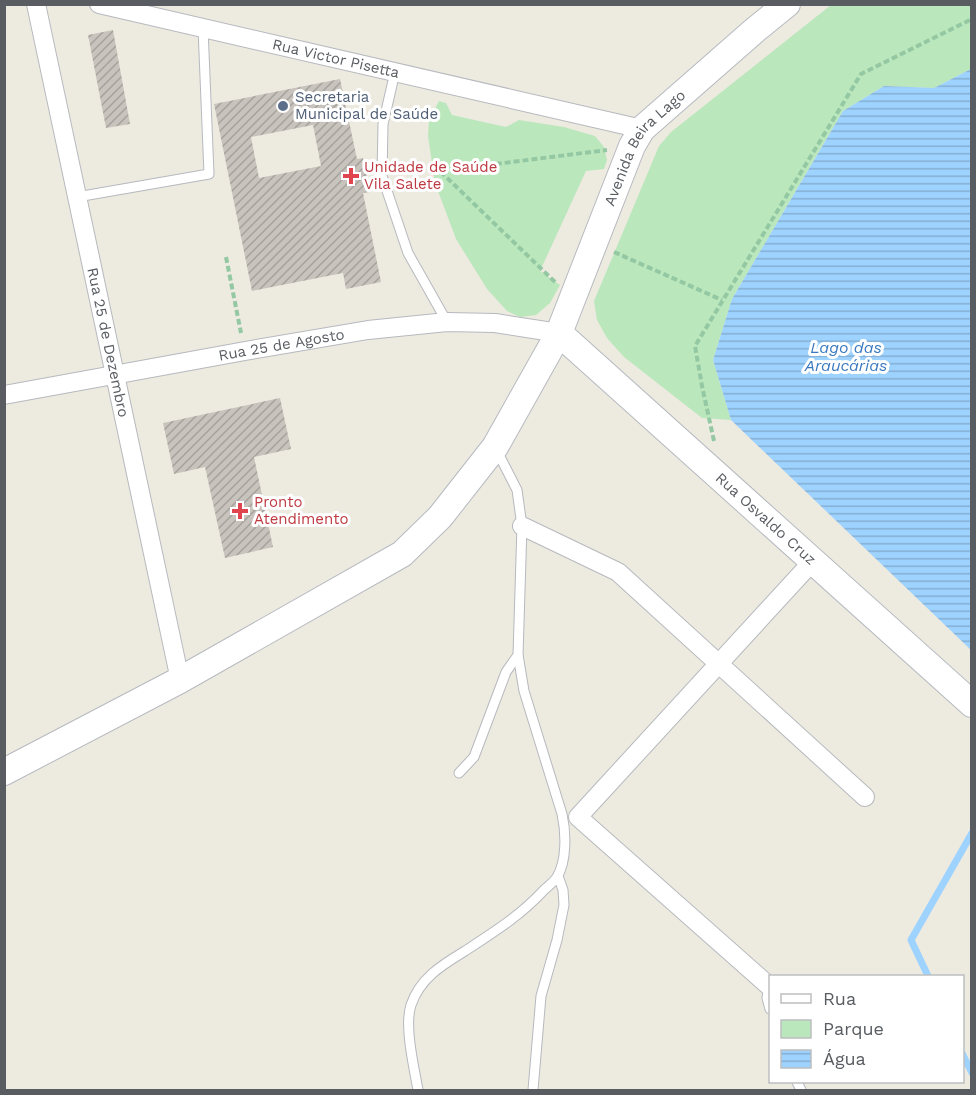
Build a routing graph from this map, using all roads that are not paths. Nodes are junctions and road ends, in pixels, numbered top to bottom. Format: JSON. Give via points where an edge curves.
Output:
{"nodes":[{"id":1,"x":36,"y":4,"type":"edge"},
{"id":2,"x":99,"y":4,"type":"edge"},
{"id":3,"x":787,"y":4,"type":"edge"},
{"id":4,"x":203,"y":28,"type":"junction"},
{"id":5,"x":396,"y":72,"type":"junction"},
{"id":6,"x":637,"y":138,"type":"junction"},
{"id":7,"x":77,"y":197,"type":"junction"},
{"id":8,"x":447,"y":322,"type":"junction"},
{"id":9,"x":559,"y":333,"type":"junction"},
{"id":10,"x":115,"y":375,"type":"junction"},
{"id":11,"x":4,"y":395,"type":"edge"},
{"id":12,"x":495,"y":447,"type":"junction"},
{"id":13,"x":522,"y":526,"type":"junction"},
{"id":14,"x":813,"y":561,"type":"junction"},
{"id":15,"x":518,"y":655,"type":"junction"},
{"id":16,"x":718,"y":664,"type":"junction"},
{"id":17,"x":180,"y":680,"type":"junction"},
{"id":18,"x":972,"y":704,"type":"edge"},
{"id":19,"x":4,"y":772,"type":"edge"},
{"id":20,"x":459,"y":773,"type":"dead end"},
{"id":21,"x":865,"y":797,"type":"dead end"},
{"id":22,"x":558,"y":876,"type":"junction"},
{"id":23,"x":769,"y":986,"type":"joint"},
{"id":24,"x":769,"y":1004,"type":"edge"},
{"id":25,"x":418,"y":1090,"type":"edge"},
{"id":26,"x":533,"y":1090,"type":"edge"}],
"edges":[{"from":1,"to":7,"type":"street","name":"Rua 25 de Dezembro"},
{"from":2,"to":4,"type":"street","name":"Rua Victor Pisetta"},
{"from":3,"to":6,"type":"street","name":"Avenida Beira Lago"},
{"from":4,"to":5,"type":"street","name":"Rua Victor Pisetta"},
{"from":4,"to":7,"type":"lane","via":[[209,174]]},
{"from":5,"to":6,"type":"street","name":"Rua Victor Pisetta"},
{"from":5,"to":8,"type":"lane","via":[[383,124],[382,176],[408,253]]},
{"from":6,"to":9,"type":"street","name":"Avenida Beira Lago"},
{"from":7,"to":10,"type":"street","name":"Rua 25 de Dezembro"},
{"from":8,"to":9,"type":"street","name":"Rua 25 de Agosto","via":[[495,323]]},
{"from":8,"to":10,"type":"street","name":"Rua 25 de Agosto","via":[[368,330]]},
{"from":9,"to":12,"type":"street","name":"Avenida Beira Lago"},
{"from":9,"to":14,"type":"street","name":"Rua Osvaldo Cruz"},
{"from":10,"to":11,"type":"street","name":"Rua 25 de Agosto"},
{"from":10,"to":17,"type":"street","name":"Rua 25 de Dezembro"},
{"from":12,"to":13,"type":"lane","via":[[517,490]]},
{"from":12,"to":17,"type":"street","name":"Avenida Beira Lago","via":[[440,517],[402,554]]},
{"from":13,"to":15,"type":"lane"},
{"from":13,"to":16,"type":"street","via":[[618,572]]},
{"from":14,"to":16,"type":"street"},
{"from":14,"to":18,"type":"street","name":"Rua Osvaldo Cruz"},
{"from":15,"to":20,"type":"lane","via":[[506,672],[474,757]]},
{"from":15,"to":22,"type":"lane","via":[[524,691],[565,828]]},
{"from":16,"to":21,"type":"street"},
{"from":16,"to":23,"type":"street","via":[[578,817]]},
{"from":17,"to":19,"type":"street","name":"Avenida Beira Lago"},
{"from":22,"to":25,"type":"lane","via":[[528,907],[440,966],[418,990],[408,1020]]},
{"from":22,"to":26,"type":"lane","via":[[564,905],[541,996]]},
{"from":23,"to":24,"type":"lane"}]}
